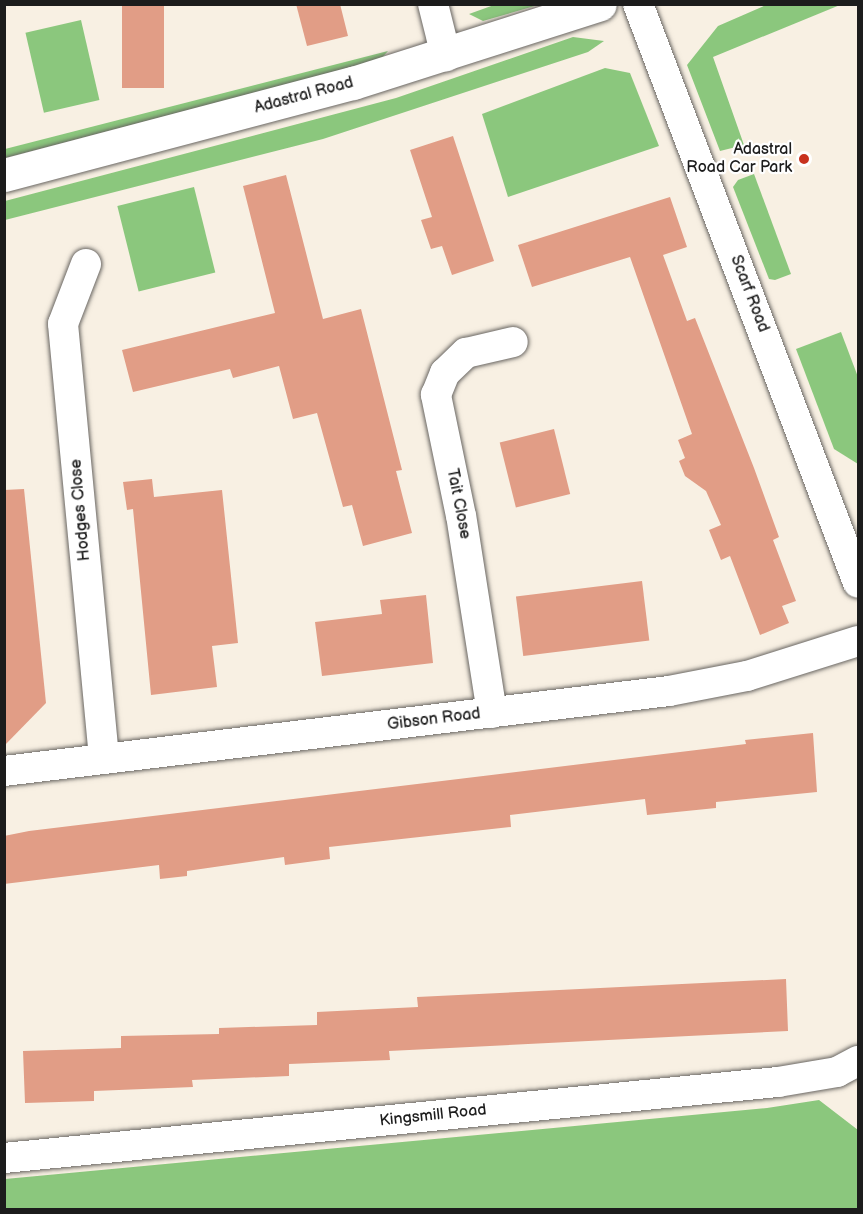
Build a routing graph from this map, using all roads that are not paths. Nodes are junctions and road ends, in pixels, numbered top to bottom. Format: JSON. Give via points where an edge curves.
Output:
{"nodes":[{"id":1,"x":433,"y":4,"type":"edge"},
{"id":2,"x":600,"y":4,"type":"edge"},
{"id":3,"x":638,"y":4,"type":"edge"},
{"id":4,"x":446,"y":56,"type":"junction"},
{"id":5,"x":4,"y":176,"type":"edge"},
{"id":6,"x":86,"y":264,"type":"dead end"},
{"id":7,"x":513,"y":342,"type":"dead end"},
{"id":8,"x":847,"y":514,"type":"edge"},
{"id":9,"x":858,"y":583,"type":"edge"},
{"id":10,"x":858,"y":641,"type":"edge"},
{"id":11,"x":492,"y":713,"type":"junction"},
{"id":12,"x":104,"y":759,"type":"junction"},
{"id":13,"x":4,"y":771,"type":"edge"},
{"id":14,"x":858,"y":1061,"type":"edge"},
{"id":15,"x":4,"y":1158,"type":"edge"}],
"edges":[{"from":1,"to":4,"type":"street"},
{"from":2,"to":4,"type":"street","name":"Adastral Road"},
{"from":3,"to":8,"type":"street","name":"Scarf Road"},
{"from":4,"to":5,"type":"street","name":"Adastral Road"},
{"from":6,"to":12,"type":"street","name":"Hodges Close","via":[[63,324]]},
{"from":7,"to":11,"type":"street","name":"Tait Close","via":[[466,353],[445,373],[436,395],[461,516]]},
{"from":8,"to":9,"type":"street","name":"Scarf Road"},
{"from":10,"to":11,"type":"street","name":"Gibson Road","via":[[747,676],[669,691]]},
{"from":11,"to":12,"type":"street","name":"Gibson Road"},
{"from":12,"to":13,"type":"street","name":"Gibson Road"},
{"from":14,"to":15,"type":"street","name":"Kingsmill Road","via":[[837,1072],[778,1082]]}]}
